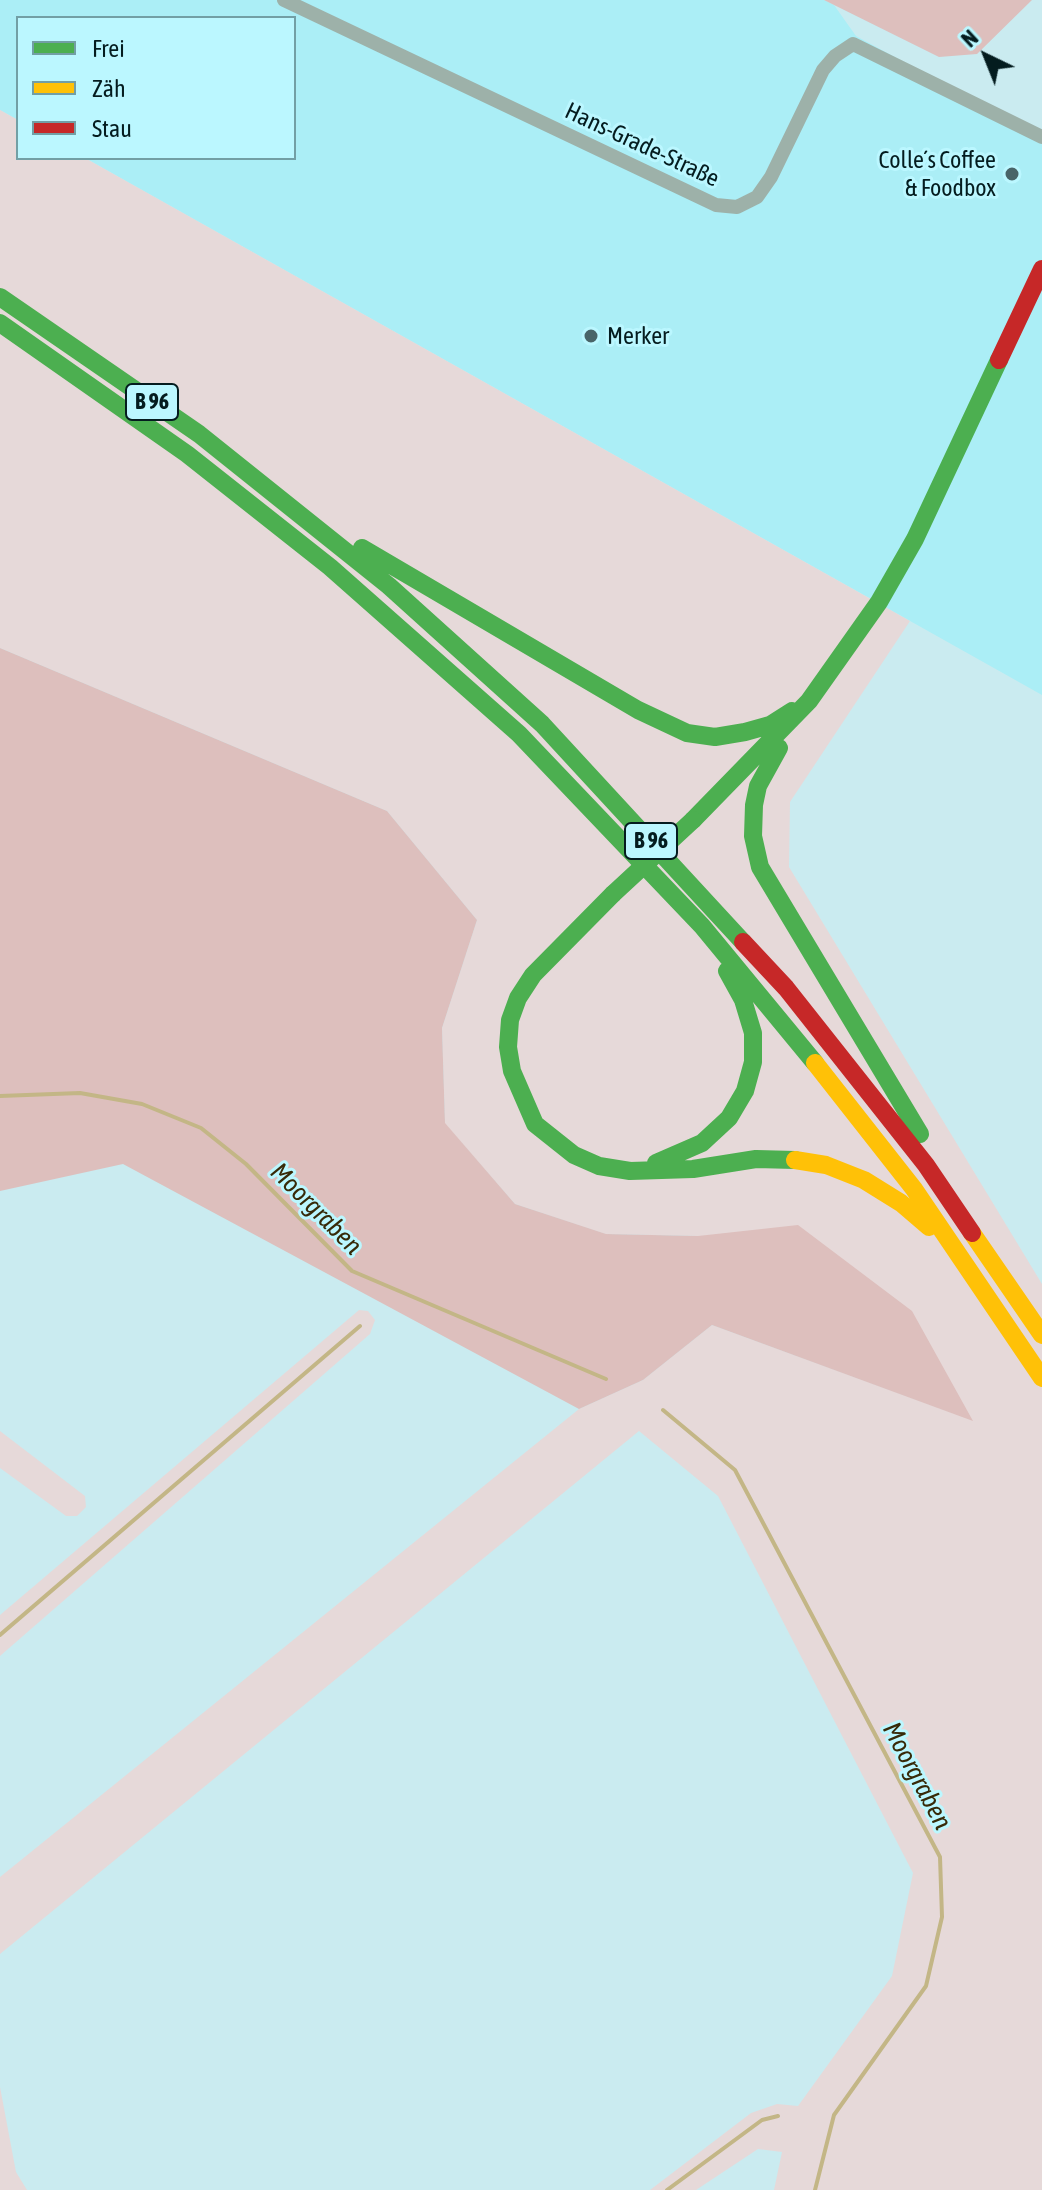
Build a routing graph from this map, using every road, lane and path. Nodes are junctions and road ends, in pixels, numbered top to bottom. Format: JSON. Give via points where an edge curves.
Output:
{"nodes":[{"id":1,"x":284,"y":0,"type":"edge"},
{"id":2,"x":1042,"y":137,"type":"edge"},
{"id":3,"x":1042,"y":269,"type":"edge"},
{"id":4,"x":0,"y":297,"type":"edge"},
{"id":5,"x":0,"y":323,"type":"edge"},
{"id":6,"x":300,"y":512,"type":"junction"},
{"id":7,"x":809,"y":701,"type":"junction"},
{"id":8,"x":702,"y":926,"type":"junction"},
{"id":9,"x":630,"y":1171,"type":"junction"},
{"id":10,"x":958,"y":1211,"type":"junction"},
{"id":11,"x":956,"y":1250,"type":"junction"},
{"id":12,"x":1042,"y":1335,"type":"edge"},
{"id":13,"x":1042,"y":1378,"type":"edge"}],
"edges":[{"from":1,"to":2,"type":"street","name":"Hans-Grade-Straße","via":[[716,205],[737,207],[757,197],[823,70],[853,44]]},
{"from":3,"to":7,"type":"highway","via":[[915,539],[879,602]]},
{"from":4,"to":6,"type":"highway","number":"B 96","via":[[199,434]]},
{"from":5,"to":8,"type":"highway","number":"B 96","via":[[187,454],[330,567],[519,734]]},
{"from":6,"to":7,"type":"highway","via":[[638,710],[687,733],[715,737],[745,732],[770,725]]},
{"from":6,"to":10,"type":"highway","number":"B 96","via":[[542,724],[786,988]]},
{"from":7,"to":9,"type":"highway","bridge":true,"via":[[533,975],[518,998],[508,1047],[520,1096],[535,1124],[574,1155]]},
{"from":7,"to":10,"type":"highway","via":[[758,786],[753,836],[760,867],[933,1157]]},
{"from":8,"to":9,"type":"highway","via":[[743,1000],[753,1033],[745,1091],[729,1118],[702,1143]]},
{"from":8,"to":11,"type":"highway","number":"B 96","via":[[818,1066]]},
{"from":9,"to":11,"type":"highway","via":[[756,1159],[826,1165],[901,1203]]},
{"from":10,"to":12,"type":"highway","number":"B 96"},
{"from":11,"to":13,"type":"highway","number":"B 96"}]}
